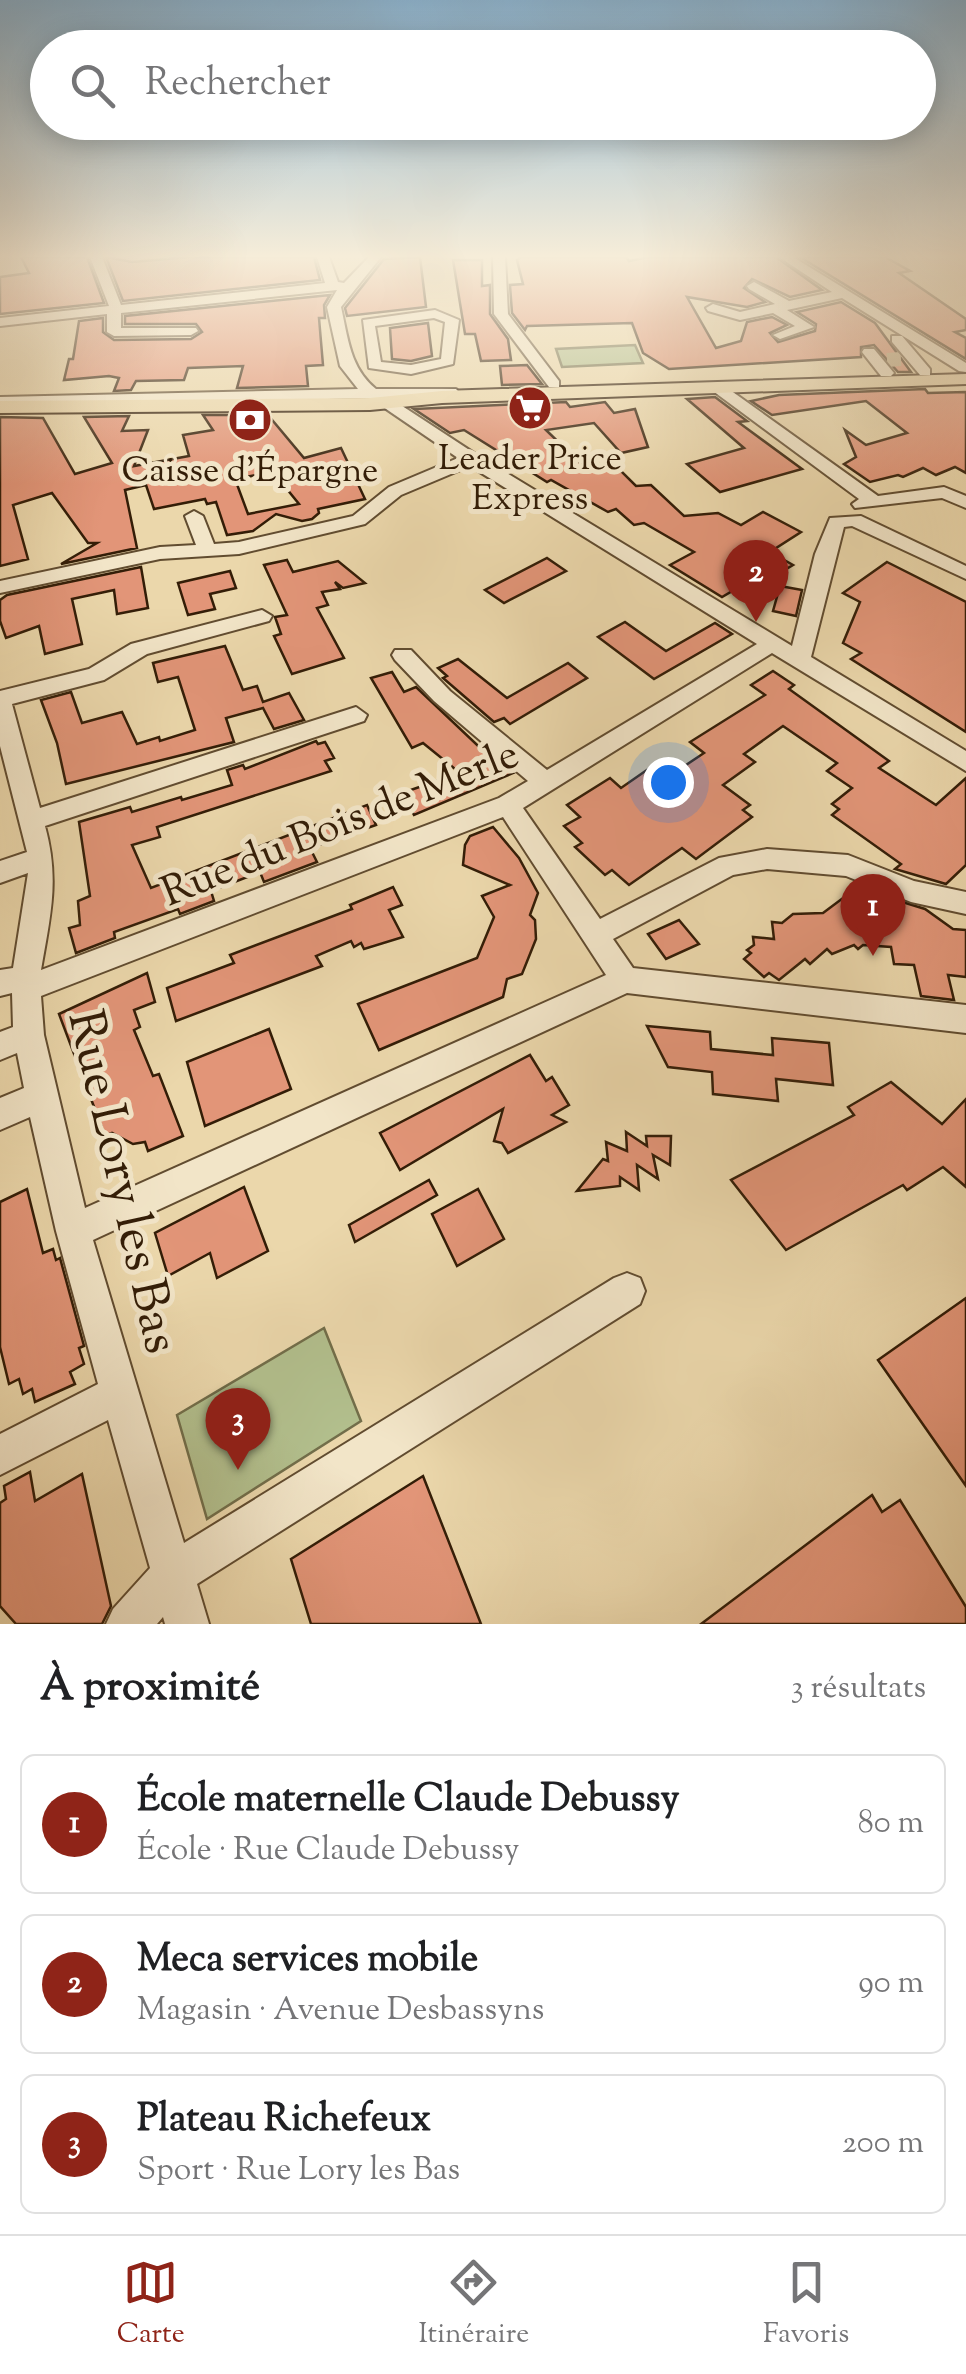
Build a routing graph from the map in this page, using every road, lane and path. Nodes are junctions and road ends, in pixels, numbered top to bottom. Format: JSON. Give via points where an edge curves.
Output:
{"nodes":[{"id":1,"x":340,"y":333,"type":"edge"},
{"id":2,"x":369,"y":333,"type":"edge"},
{"id":3,"x":451,"y":333,"type":"edge"},
{"id":4,"x":515,"y":333,"type":"edge"},
{"id":5,"x":788,"y":333,"type":"edge"},
{"id":6,"x":905,"y":333,"type":"tunnel mouth"},
{"id":7,"x":780,"y":335,"type":"dead end"},
{"id":8,"x":897,"y":339,"type":"dead end"},
{"id":9,"x":372,"y":357,"type":"junction"},
{"id":10,"x":894,"y":362,"type":"junction"},
{"id":11,"x":347,"y":365,"type":"junction"},
{"id":12,"x":965,"y":372,"type":"edge"},
{"id":13,"x":554,"y":384,"type":"junction"},
{"id":14,"x":335,"y":388,"type":"junction"},
{"id":15,"x":718,"y":388,"type":"junction"},
{"id":16,"x":374,"y":396,"type":"junction"},
{"id":17,"x":0,"y":401,"type":"edge"},
{"id":18,"x":471,"y":459,"type":"junction"},
{"id":19,"x":873,"y":501,"type":"junction"},
{"id":20,"x":966,"y":503,"type":"edge"},
{"id":21,"x":194,"y":516,"type":"dead end"},
{"id":22,"x":849,"y":518,"type":"junction"},
{"id":23,"x":207,"y":550,"type":"junction"},
{"id":24,"x":966,"y":573,"type":"edge"},
{"id":25,"x":0,"y":586,"type":"edge"},
{"id":26,"x":262,"y":616,"type":"dead end"},
{"id":27,"x":772,"y":644,"type":"junction"},
{"id":28,"x":403,"y":655,"type":"dead end"},
{"id":29,"x":799,"y":660,"type":"junction"},
{"id":30,"x":1,"y":711,"type":"edge"},
{"id":31,"x":356,"y":715,"type":"dead end"},
{"id":32,"x":966,"y":762,"type":"edge"},
{"id":33,"x":546,"y":782,"type":"junction"},
{"id":34,"x":508,"y":805,"type":"junction"},
{"id":35,"x":33,"y":820,"type":"junction"},
{"id":36,"x":41,"y":858,"type":"junction"},
{"id":37,"x":0,"y":872,"type":"edge"},
{"id":38,"x":966,"y":903,"type":"edge"},
{"id":39,"x":597,"y":934,"type":"junction"},
{"id":40,"x":625,"y":980,"type":"junction"},
{"id":41,"x":17,"y":983,"type":"edge"},
{"id":42,"x":966,"y":1019,"type":"edge"},
{"id":43,"x":15,"y":1041,"type":"edge"},
{"id":44,"x":41,"y":1096,"type":"junction"},
{"id":45,"x":0,"y":1114,"type":"edge"},
{"id":46,"x":73,"y":1231,"type":"junction"},
{"id":47,"x":627,"y":1290,"type":"dead end"},
{"id":48,"x":120,"y":1393,"type":"junction"},
{"id":49,"x":0,"y":1455,"type":"edge"},
{"id":50,"x":173,"y":1574,"type":"junction"},
{"id":51,"x":128,"y":1624,"type":"edge"},
{"id":52,"x":187,"y":1624,"type":"edge"}],
"edges":[{"from":1,"to":11,"type":"street"},
{"from":2,"to":9,"type":"street"},
{"from":3,"to":9,"type":"street","via":[[442,364],[384,369]]},
{"from":4,"to":13,"type":"street"},
{"from":5,"to":7,"type":"street"},
{"from":6,"to":12,"type":"street"},
{"from":8,"to":10,"type":"street"},
{"from":9,"to":11,"type":"street"},
{"from":10,"to":12,"type":"main road"},
{"from":10,"to":13,"type":"main road"},
{"from":11,"to":14,"type":"street"},
{"from":11,"to":16,"type":"street"},
{"from":12,"to":15,"type":"main road"},
{"from":12,"to":16,"type":"street"},
{"from":13,"to":16,"type":"main road"},
{"from":14,"to":16,"type":"main road"},
{"from":14,"to":17,"type":"main road"},
{"from":15,"to":16,"type":"main road"},
{"from":15,"to":19,"type":"street"},
{"from":16,"to":17,"type":"street"},
{"from":16,"to":17,"type":"main road","via":[[156,404]]},
{"from":16,"to":18,"type":"street"},
{"from":18,"to":23,"type":"street","via":[[395,491],[359,520]]},
{"from":18,"to":27,"type":"street"},
{"from":19,"to":20,"type":"street","via":[[944,492]]},
{"from":19,"to":22,"type":"street","via":[[857,505]]},
{"from":21,"to":23,"type":"street"},
{"from":22,"to":24,"type":"street"},
{"from":22,"to":29,"type":"street","via":[[837,522],[825,554]]},
{"from":23,"to":25,"type":"street"},
{"from":26,"to":30,"type":"street","via":[[139,649],[96,675]]},
{"from":27,"to":29,"type":"street"},
{"from":27,"to":33,"type":"street","name":"Rue du Bois de Merle"},
{"from":28,"to":33,"type":"street"},
{"from":29,"to":32,"type":"street"},
{"from":30,"to":35,"type":"street","name":"Rue Lory les Bas"},
{"from":31,"to":35,"type":"street"},
{"from":33,"to":34,"type":"street","name":"Rue du Bois de Merle"},
{"from":34,"to":39,"type":"street"},
{"from":34,"to":41,"type":"street","name":"Rue du Bois de Merle"},
{"from":35,"to":36,"type":"street","name":"Rue Lory les Bas"},
{"from":36,"to":37,"type":"street"},
{"from":36,"to":41,"type":"street","name":"Rue Lory les Bas","via":[[42,889]]},
{"from":38,"to":39,"type":"street","via":[[911,891],[848,866],[767,859],[728,865]]},
{"from":39,"to":40,"type":"street"},
{"from":40,"to":42,"type":"street"},
{"from":40,"to":46,"type":"street"},
{"from":41,"to":43,"type":"street","name":"Rue Lory les Bas"},
{"from":43,"to":44,"type":"street","name":"Rue Lory les Bas"},
{"from":44,"to":45,"type":"street"},
{"from":44,"to":46,"type":"street","name":"Rue Lory les Bas"},
{"from":46,"to":48,"type":"street","name":"Rue Lory les Bas"},
{"from":47,"to":50,"type":"street"},
{"from":48,"to":49,"type":"street"},
{"from":48,"to":50,"type":"street","name":"Rue Lory les Bas"},
{"from":50,"to":51,"type":"street"},
{"from":50,"to":52,"type":"street","name":"Rue Lory les Bas"}]}
